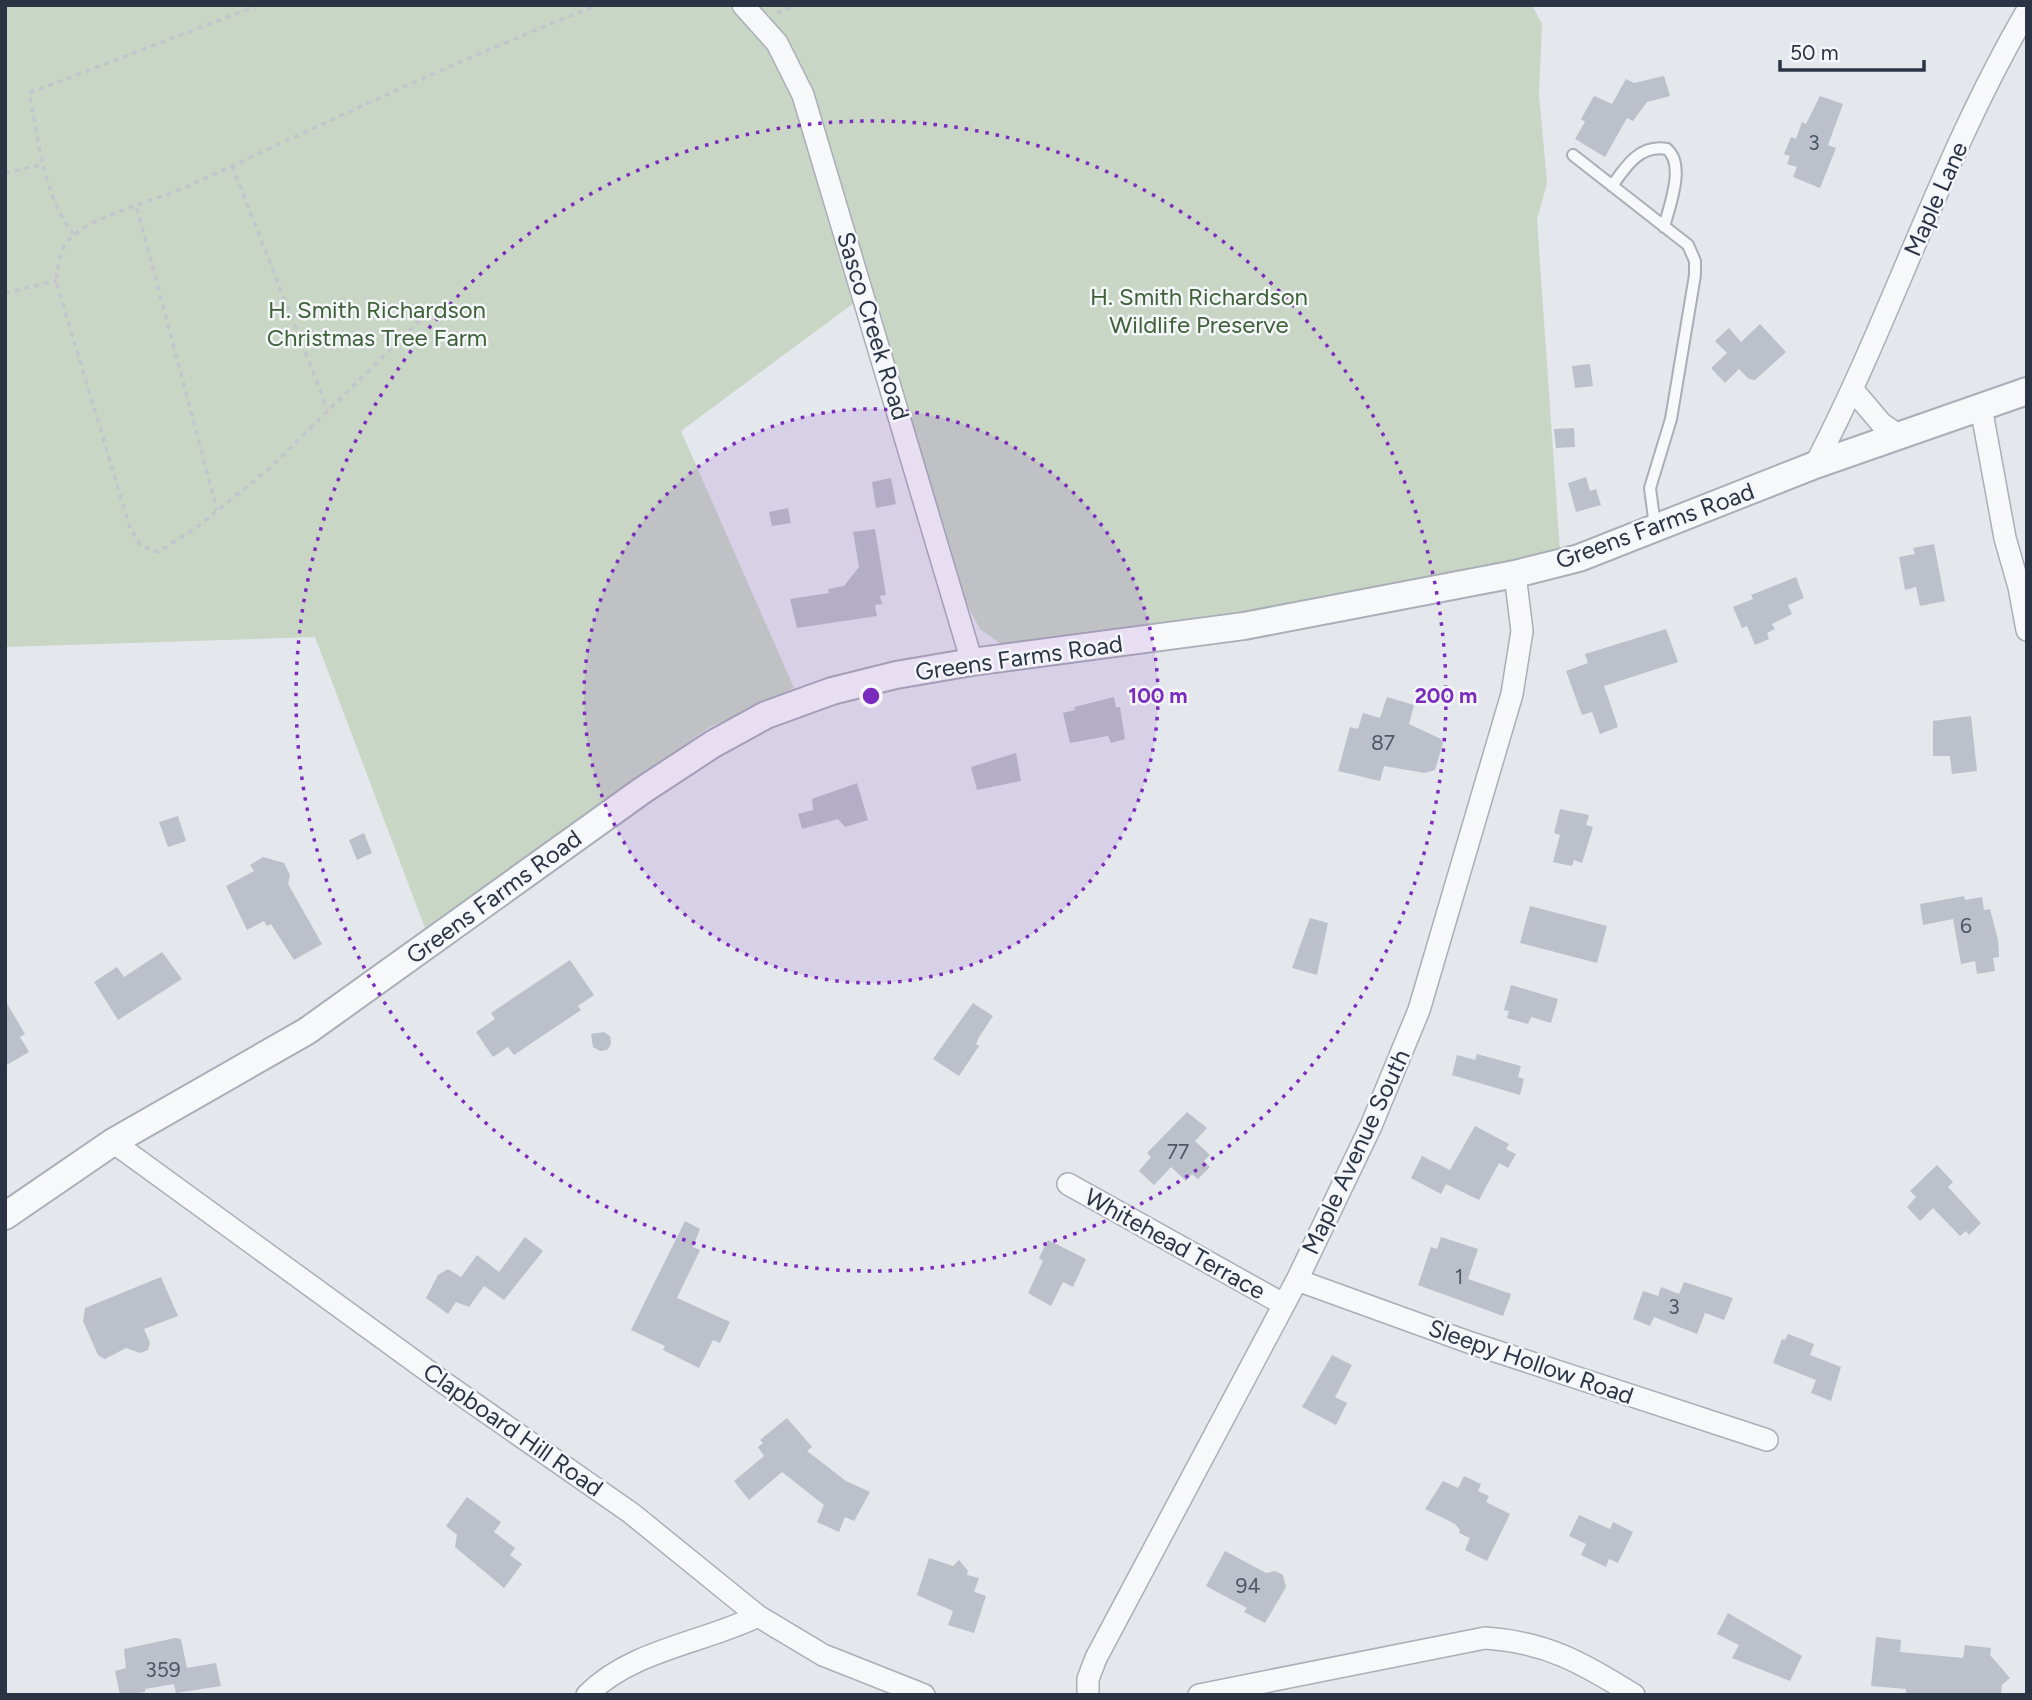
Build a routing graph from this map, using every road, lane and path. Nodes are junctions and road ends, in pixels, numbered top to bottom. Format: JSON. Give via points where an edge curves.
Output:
{"nodes":[{"id":1,"x":259,"y":5,"type":"edge"},
{"id":2,"x":598,"y":5,"type":"edge"},
{"id":3,"x":743,"y":5,"type":"edge"},
{"id":4,"x":2027,"y":11,"type":"edge"},
{"id":5,"x":1573,"y":155,"type":"dead end"},
{"id":6,"x":44,"y":164,"type":"junction"},
{"id":7,"x":232,"y":166,"type":"junction"},
{"id":8,"x":5,"y":173,"type":"edge"},
{"id":9,"x":1612,"y":186,"type":"junction"},
{"id":10,"x":137,"y":207,"type":"junction"},
{"id":11,"x":1664,"y":227,"type":"junction"},
{"id":12,"x":74,"y":234,"type":"junction"},
{"id":13,"x":56,"y":281,"type":"junction"},
{"id":14,"x":5,"y":293,"type":"edge"},
{"id":15,"x":420,"y":320,"type":"dead end"},
{"id":16,"x":1853,"y":390,"type":"junction"},
{"id":17,"x":2027,"y":391,"type":"edge"},
{"id":18,"x":1981,"y":407,"type":"junction"},
{"id":19,"x":328,"y":410,"type":"junction"},
{"id":20,"x":1898,"y":435,"type":"junction"},
{"id":21,"x":1815,"y":465,"type":"junction"},
{"id":22,"x":217,"y":510,"type":"junction"},
{"id":23,"x":1656,"y":528,"type":"junction"},
{"id":24,"x":1515,"y":574,"type":"junction"},
{"id":25,"x":2027,"y":630,"type":"edge"},
{"id":26,"x":972,"y":662,"type":"junction"},
{"id":27,"x":113,"y":1142,"type":"junction"},
{"id":28,"x":1068,"y":1184,"type":"dead end"},
{"id":29,"x":5,"y":1216,"type":"edge"},
{"id":30,"x":1297,"y":1280,"type":"junction"},
{"id":31,"x":1283,"y":1304,"type":"junction"},
{"id":32,"x":1767,"y":1440,"type":"dead end"},
{"id":33,"x":758,"y":1615,"type":"junction"},
{"id":34,"x":587,"y":1695,"type":"edge"},
{"id":35,"x":924,"y":1695,"type":"edge"},
{"id":36,"x":1088,"y":1695,"type":"edge"},
{"id":37,"x":1199,"y":1695,"type":"edge"},
{"id":38,"x":1634,"y":1695,"type":"edge"}],
"edges":[{"from":1,"to":6,"type":"path","via":[[29,93]]},
{"from":2,"to":7,"type":"path","via":[[371,101]]},
{"from":3,"to":26,"type":"street","name":"Sasco Creek Road","via":[[777,43],[803,95]]},
{"from":4,"to":16,"type":"street","name":"Maple Lane","via":[[1947,171]]},
{"from":5,"to":9,"type":"lane"},
{"from":6,"to":8,"type":"path"},
{"from":6,"to":12,"type":"path","via":[[62,219]]},
{"from":7,"to":10,"type":"path"},
{"from":7,"to":19,"type":"path"},
{"from":9,"to":11,"type":"lane"},
{"from":9,"to":11,"type":"lane","via":[[1628,162],[1644,150],[1667,149],[1675,159],[1675,170]]},
{"from":10,"to":12,"type":"path"},
{"from":10,"to":22,"type":"path"},
{"from":11,"to":23,"type":"lane","via":[[1688,245],[1695,261],[1671,419],[1650,488]]},
{"from":12,"to":13,"type":"path","via":[[60,252]]},
{"from":13,"to":14,"type":"path"},
{"from":13,"to":22,"type":"path","via":[[130,528],[140,545],[158,552],[171,547]]},
{"from":15,"to":19,"type":"path"},
{"from":16,"to":20,"type":"street","via":[[1881,423]]},
{"from":16,"to":21,"type":"street","name":"Maple Lane"},
{"from":17,"to":18,"type":"street","name":"Greens Farms Road"},
{"from":18,"to":20,"type":"street","name":"Greens Farms Road"},
{"from":18,"to":25,"type":"street"},
{"from":19,"to":22,"type":"path","via":[[271,467]]},
{"from":20,"to":21,"type":"street","name":"Greens Farms Road"},
{"from":21,"to":23,"type":"street","name":"Greens Farms Road"},
{"from":23,"to":24,"type":"street","name":"Greens Farms Road","via":[[1579,558]]},
{"from":24,"to":26,"type":"street","name":"Greens Farms Road","via":[[1244,626]]},
{"from":24,"to":30,"type":"street","name":"Maple Avenue South","via":[[1522,631],[1520,660],[1439,950],[1393,1077]]},
{"from":26,"to":27,"type":"street","name":"Greens Farms Road","via":[[832,691],[766,715],[724,738],[643,790],[307,1031]]},
{"from":27,"to":29,"type":"street","name":"Greens Farms Road"},
{"from":27,"to":33,"type":"street","name":"Clapboard Hill Road","via":[[631,1513]]},
{"from":28,"to":31,"type":"street","name":"Whitehead Terrace"},
{"from":30,"to":31,"type":"street","name":"Maple Avenue South"},
{"from":30,"to":32,"type":"street","name":"Sleepy Hollow Road","via":[[1471,1343]]},
{"from":31,"to":36,"type":"street","name":"Maple Avenue South","via":[[1096,1658]]},
{"from":33,"to":34,"type":"street","via":[[634,1663]]},
{"from":33,"to":35,"type":"street","name":"Clapboard Hill Road","via":[[823,1655]]},
{"from":37,"to":38,"type":"street","via":[[1485,1638],[1519,1640],[1552,1649]]}]}
